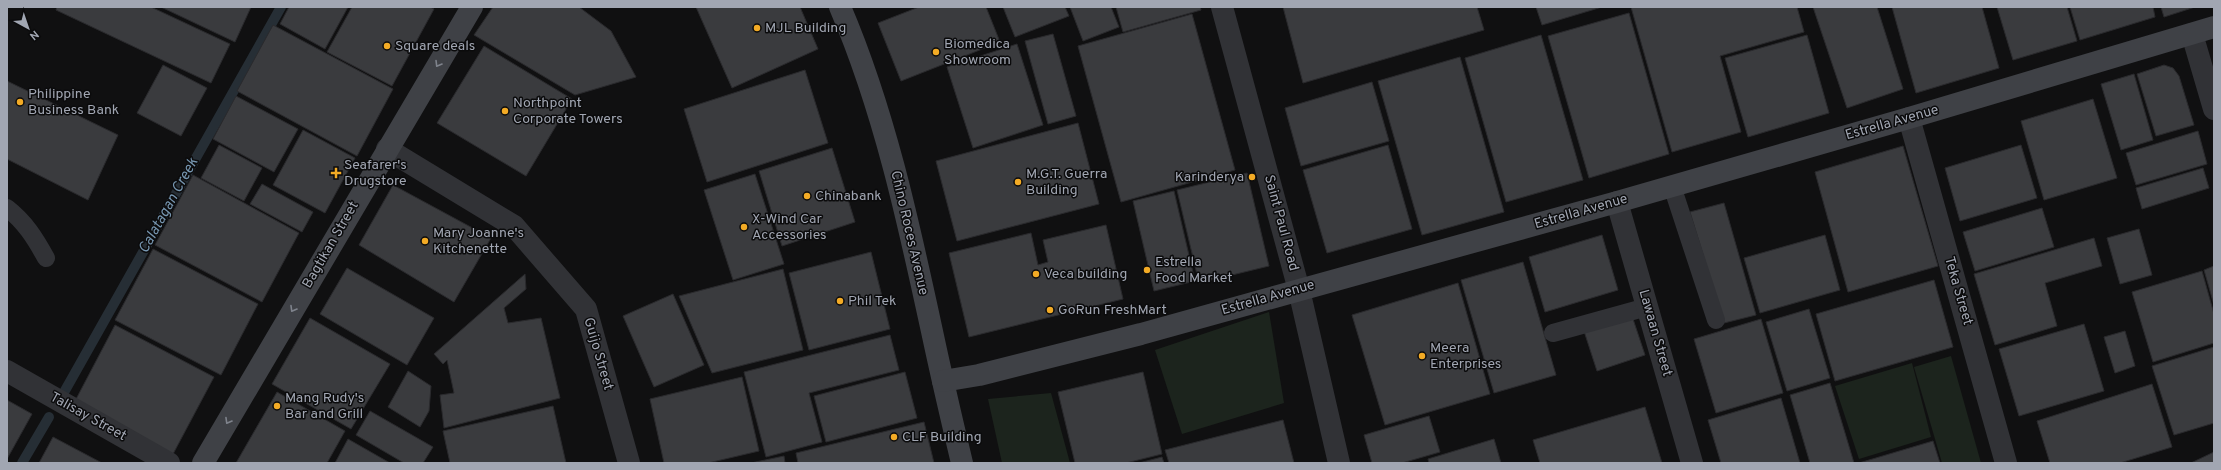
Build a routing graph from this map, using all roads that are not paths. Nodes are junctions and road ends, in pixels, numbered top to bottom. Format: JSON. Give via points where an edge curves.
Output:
{"nodes":[{"id":1,"x":472,"y":7,"type":"edge"},
{"id":2,"x":840,"y":7,"type":"edge"},
{"id":3,"x":1222,"y":7,"type":"edge"},
{"id":4,"x":2214,"y":27,"type":"edge"},
{"id":5,"x":2192,"y":34,"type":"junction"},
{"id":6,"x":2214,"y":109,"type":"edge"},
{"id":7,"x":1909,"y":118,"type":"junction"},
{"id":8,"x":387,"y":149,"type":"junction"},
{"id":9,"x":1672,"y":186,"type":"junction"},
{"id":10,"x":1618,"y":202,"type":"junction"},
{"id":11,"x":7,"y":208,"type":"edge"},
{"id":12,"x":46,"y":258,"type":"dead end"},
{"id":13,"x":1300,"y":290,"type":"junction"},
{"id":14,"x":1647,"y":307,"type":"junction"},
{"id":15,"x":1716,"y":320,"type":"dead end"},
{"id":16,"x":1552,"y":334,"type":"dead end"},
{"id":17,"x":7,"y":371,"type":"edge"},
{"id":18,"x":943,"y":381,"type":"junction"},
{"id":19,"x":169,"y":463,"type":"edge"},
{"id":20,"x":203,"y":463,"type":"edge"},
{"id":21,"x":629,"y":463,"type":"edge"},
{"id":22,"x":962,"y":463,"type":"edge"},
{"id":23,"x":1339,"y":463,"type":"edge"},
{"id":24,"x":1692,"y":463,"type":"edge"},
{"id":25,"x":2006,"y":463,"type":"edge"}],
"edges":[{"from":1,"to":8,"type":"street","name":"Bagtikan Street","one_way":true},
{"from":2,"to":18,"type":"street","name":"Chino Roces Avenue","via":[[889,147]]},
{"from":3,"to":13,"type":"street","name":"Saint Paul Road"},
{"from":4,"to":5,"type":"street","name":"Estrella Avenue"},
{"from":5,"to":6,"type":"street"},
{"from":5,"to":7,"type":"street","name":"Estrella Avenue"},
{"from":7,"to":9,"type":"street","name":"Estrella Avenue"},
{"from":7,"to":25,"type":"street","name":"Teka Street"},
{"from":8,"to":20,"type":"street","name":"Bagtikan Street","one_way":true},
{"from":8,"to":21,"type":"street","name":"Guijo Street","via":[[514,226],[586,309]]},
{"from":9,"to":10,"type":"street","name":"Estrella Avenue"},
{"from":9,"to":15,"type":"lane"},
{"from":10,"to":13,"type":"street","name":"Estrella Avenue"},
{"from":10,"to":14,"type":"street","name":"Lawaan Street"},
{"from":11,"to":12,"type":"lane","via":[[19,217],[31,232]]},
{"from":13,"to":18,"type":"street","name":"Estrella Avenue","via":[[1141,334],[978,375]]},
{"from":13,"to":23,"type":"street","name":"Saint Paul Road"},
{"from":14,"to":16,"type":"lane"},
{"from":14,"to":24,"type":"street","name":"Lawaan Street"},
{"from":17,"to":19,"type":"street","name":"Talisay Street"},
{"from":18,"to":22,"type":"street","name":"Chino Roces Avenue"}]}
